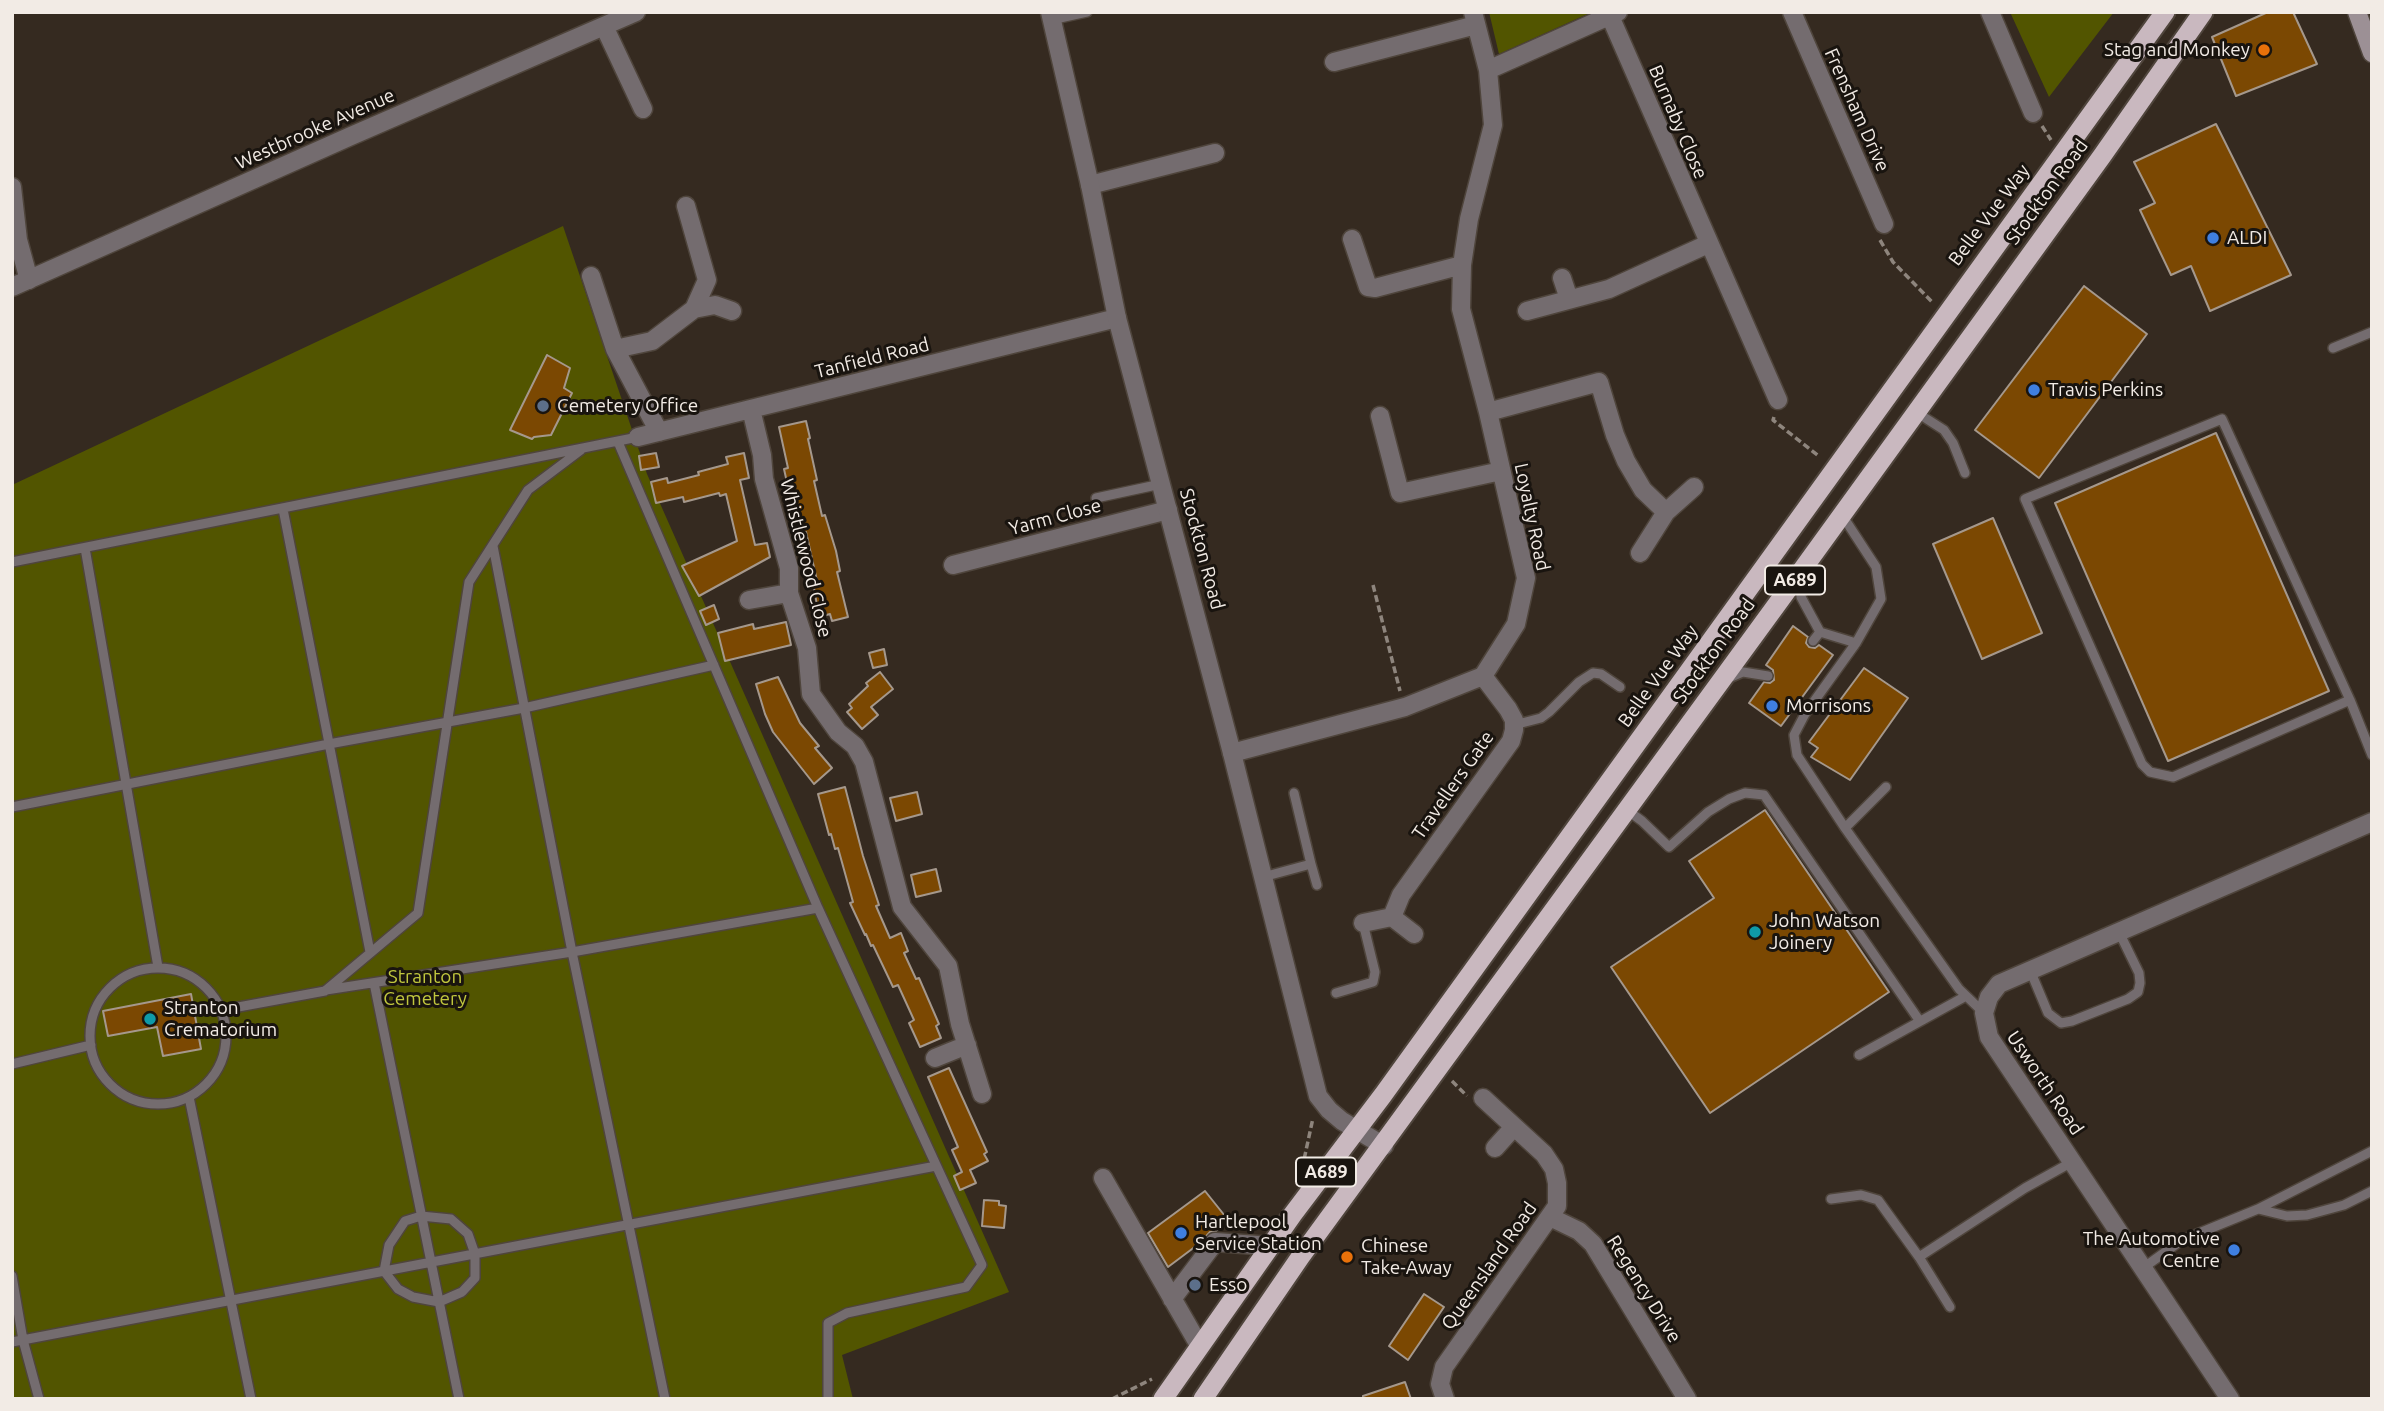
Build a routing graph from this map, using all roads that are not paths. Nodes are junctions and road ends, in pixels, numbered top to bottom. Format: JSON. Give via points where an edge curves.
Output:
{"nodes":[{"id":1,"x":636,"y":12,"type":"edge"},
{"id":2,"x":1087,"y":12,"type":"edge"},
{"id":3,"x":1792,"y":12,"type":"edge"},
{"id":4,"x":1990,"y":12,"type":"edge"},
{"id":5,"x":2165,"y":12,"type":"edge"},
{"id":6,"x":2203,"y":12,"type":"edge"},
{"id":7,"x":2344,"y":12,"type":"edge"},
{"id":8,"x":1614,"y":14,"type":"edge"},
{"id":9,"x":1050,"y":16,"type":"edge"},
{"id":10,"x":1474,"y":18,"type":"edge"},
{"id":11,"x":2360,"y":20,"type":"edge"},
{"id":12,"x":604,"y":26,"type":"junction"},
{"id":13,"x":2372,"y":53,"type":"edge"},
{"id":14,"x":1334,"y":62,"type":"dead end"},
{"id":15,"x":1488,"y":70,"type":"junction"},
{"id":16,"x":643,"y":109,"type":"dead end"},
{"id":17,"x":2033,"y":113,"type":"dead end"},
{"id":18,"x":1215,"y":153,"type":"dead end"},
{"id":19,"x":1090,"y":185,"type":"junction"},
{"id":20,"x":12,"y":187,"type":"edge"},
{"id":21,"x":686,"y":206,"type":"dead end"},
{"id":22,"x":1884,"y":224,"type":"road end"},
{"id":23,"x":1352,"y":239,"type":"dead end"},
{"id":24,"x":1708,"y":244,"type":"junction"},
{"id":25,"x":1462,"y":265,"type":"junction"},
{"id":26,"x":591,"y":275,"type":"dead end"},
{"id":27,"x":1562,"y":278,"type":"dead end"},
{"id":28,"x":29,"y":279,"type":"junction"},
{"id":29,"x":12,"y":287,"type":"edge"},
{"id":30,"x":1569,"y":299,"type":"junction"},
{"id":31,"x":694,"y":309,"type":"junction"},
{"id":32,"x":732,"y":311,"type":"dead end"},
{"id":33,"x":1527,"y":311,"type":"dead end"},
{"id":34,"x":1117,"y":318,"type":"junction"},
{"id":35,"x":2372,"y":332,"type":"edge"},
{"id":36,"x":2333,"y":348,"type":"dead end"},
{"id":37,"x":615,"y":349,"type":"junction"},
{"id":38,"x":1778,"y":400,"type":"road end"},
{"id":39,"x":751,"y":410,"type":"junction"},
{"id":40,"x":1488,"y":412,"type":"junction"},
{"id":41,"x":1916,"y":412,"type":"junction"},
{"id":42,"x":1380,"y":416,"type":"dead end"},
{"id":43,"x":659,"y":432,"type":"junction"},
{"id":44,"x":638,"y":437,"type":"joint"},
{"id":45,"x":618,"y":442,"type":"junction"},
{"id":46,"x":581,"y":450,"type":"junction"},
{"id":47,"x":1501,"y":471,"type":"junction"},
{"id":48,"x":1965,"y":473,"type":"dead end"},
{"id":49,"x":1161,"y":484,"type":"junction"},
{"id":50,"x":1694,"y":487,"type":"dead end"},
{"id":51,"x":1096,"y":498,"type":"dead end"},
{"id":52,"x":283,"y":509,"type":"junction"},
{"id":53,"x":1168,"y":510,"type":"junction"},
{"id":54,"x":1666,"y":512,"type":"junction"},
{"id":55,"x":1842,"y":515,"type":"junction"},
{"id":56,"x":493,"y":545,"type":"junction"},
{"id":57,"x":85,"y":548,"type":"junction"},
{"id":58,"x":1640,"y":553,"type":"dead end"},
{"id":59,"x":12,"y":562,"type":"edge"},
{"id":60,"x":953,"y":565,"type":"dead end"},
{"id":61,"x":1802,"y":570,"type":"junction"},
{"id":62,"x":789,"y":593,"type":"junction"},
{"id":63,"x":748,"y":600,"type":"dead end"},
{"id":64,"x":1820,"y":632,"type":"junction"},
{"id":65,"x":1813,"y":641,"type":"dead end"},
{"id":66,"x":1856,"y":643,"type":"junction"},
{"id":67,"x":714,"y":665,"type":"junction"},
{"id":68,"x":1483,"y":676,"type":"junction"},
{"id":69,"x":1769,"y":676,"type":"dead end"},
{"id":70,"x":1719,"y":683,"type":"junction"},
{"id":71,"x":1620,"y":687,"type":"dead end"},
{"id":72,"x":2350,"y":700,"type":"junction"},
{"id":73,"x":524,"y":708,"type":"junction"},
{"id":74,"x":448,"y":722,"type":"junction"},
{"id":75,"x":1514,"y":725,"type":"junction"},
{"id":76,"x":329,"y":744,"type":"junction"},
{"id":77,"x":1232,"y":753,"type":"junction"},
{"id":78,"x":2372,"y":755,"type":"edge"},
{"id":79,"x":126,"y":785,"type":"junction"},
{"id":80,"x":1886,"y":787,"type":"dead end"},
{"id":81,"x":1294,"y":793,"type":"dead end"},
{"id":82,"x":12,"y":807,"type":"edge"},
{"id":83,"x":1627,"y":810,"type":"junction"},
{"id":84,"x":2372,"y":822,"type":"edge"},
{"id":85,"x":1845,"y":828,"type":"junction"},
{"id":86,"x":1311,"y":864,"type":"junction"},
{"id":87,"x":1263,"y":877,"type":"junction"},
{"id":88,"x":1317,"y":884,"type":"dead end"},
{"id":89,"x":818,"y":908,"type":"junction"},
{"id":90,"x":1392,"y":917,"type":"junction"},
{"id":91,"x":1363,"y":923,"type":"joint"},
{"id":92,"x":2119,"y":932,"type":"junction"},
{"id":93,"x":1414,"y":934,"type":"dead end"},
{"id":94,"x":370,"y":952,"type":"junction"},
{"id":95,"x":572,"y":953,"type":"junction"},
{"id":96,"x":158,"y":967,"type":"junction"},
{"id":97,"x":2031,"y":970,"type":"junction"},
{"id":98,"x":374,"y":983,"type":"junction"},
{"id":99,"x":325,"y":991,"type":"junction"},
{"id":100,"x":1335,"y":993,"type":"dead end"},
{"id":101,"x":1966,"y":996,"type":"junction"},
{"id":102,"x":222,"y":1010,"type":"junction"},
{"id":103,"x":1984,"y":1013,"type":"junction"},
{"id":104,"x":1920,"y":1020,"type":"junction"},
{"id":105,"x":91,"y":1045,"type":"junction"},
{"id":106,"x":967,"y":1045,"type":"junction"},
{"id":107,"x":1859,"y":1055,"type":"dead end"},
{"id":108,"x":935,"y":1058,"type":"dead end"},
{"id":109,"x":12,"y":1064,"type":"edge"},
{"id":110,"x":982,"y":1094,"type":"dead end"},
{"id":111,"x":189,"y":1097,"type":"junction"},
{"id":112,"x":1478,"y":1100,"type":"road end"},
{"id":113,"x":1513,"y":1128,"type":"junction"},
{"id":114,"x":1358,"y":1129,"type":"junction"},
{"id":115,"x":1384,"y":1146,"type":"junction"},
{"id":116,"x":1495,"y":1148,"type":"dead end"},
{"id":117,"x":2372,"y":1151,"type":"edge"},
{"id":118,"x":2072,"y":1162,"type":"junction"},
{"id":119,"x":936,"y":1166,"type":"junction"},
{"id":120,"x":1103,"y":1178,"type":"dead end"},
{"id":121,"x":2372,"y":1191,"type":"edge"},
{"id":122,"x":1831,"y":1199,"type":"dead end"},
{"id":123,"x":2258,"y":1209,"type":"junction"},
{"id":124,"x":421,"y":1216,"type":"junction"},
{"id":125,"x":1550,"y":1217,"type":"junction"},
{"id":126,"x":628,"y":1225,"type":"junction"},
{"id":127,"x":1271,"y":1246,"type":"junction"},
{"id":128,"x":475,"y":1254,"type":"junction"},
{"id":129,"x":1919,"y":1257,"type":"junction"},
{"id":130,"x":431,"y":1262,"type":"junction"},
{"id":131,"x":2143,"y":1268,"type":"junction"},
{"id":132,"x":384,"y":1271,"type":"junction"},
{"id":133,"x":12,"y":1276,"type":"edge"},
{"id":134,"x":1172,"y":1299,"type":"junction"},
{"id":135,"x":232,"y":1300,"type":"junction"},
{"id":136,"x":439,"y":1302,"type":"junction"},
{"id":137,"x":1950,"y":1307,"type":"dead end"},
{"id":138,"x":23,"y":1340,"type":"junction"},
{"id":139,"x":12,"y":1342,"type":"edge"},
{"id":140,"x":1199,"y":1345,"type":"junction"},
{"id":141,"x":1208,"y":1396,"type":"edge"},
{"id":142,"x":39,"y":1399,"type":"edge"},
{"id":143,"x":251,"y":1399,"type":"edge"},
{"id":144,"x":459,"y":1399,"type":"edge"},
{"id":145,"x":665,"y":1399,"type":"edge"},
{"id":146,"x":828,"y":1399,"type":"edge"},
{"id":147,"x":1163,"y":1399,"type":"edge"},
{"id":148,"x":1445,"y":1399,"type":"edge"},
{"id":149,"x":1688,"y":1399,"type":"edge"},
{"id":150,"x":2230,"y":1399,"type":"edge"}],
"edges":[{"from":1,"to":12,"type":"street","name":"Westbrooke Avenue"},
{"from":2,"to":9,"type":"lane"},
{"from":3,"to":22,"type":"street","name":"Frensham Drive"},
{"from":4,"to":17,"type":"street"},
{"from":5,"to":114,"type":"highway","name":"Belle Vue Way","number":"A689"},
{"from":6,"to":41,"type":"highway","name":"Stockton Road","number":"A689"},
{"from":7,"to":11,"type":"main road"},
{"from":8,"to":15,"type":"street"},
{"from":8,"to":24,"type":"street","name":"Burnaby Close"},
{"from":9,"to":19,"type":"street","name":"Stockton Road"},
{"from":10,"to":14,"type":"street"},
{"from":10,"to":15,"type":"street","name":"Loyalty Road"},
{"from":11,"to":13,"type":"main road"},
{"from":12,"to":16,"type":"street"},
{"from":12,"to":28,"type":"street","name":"Westbrooke Avenue"},
{"from":15,"to":25,"type":"street","name":"Loyalty Road","via":[[1493,125]]},
{"from":18,"to":19,"type":"street"},
{"from":19,"to":34,"type":"street","name":"Stockton Road"},
{"from":20,"to":28,"type":"street"},
{"from":21,"to":31,"type":"street","via":[[707,280]]},
{"from":23,"to":25,"type":"street","via":[[1368,287]]},
{"from":24,"to":30,"type":"street","via":[[1609,289]]},
{"from":24,"to":38,"type":"street","name":"Burnaby Close"},
{"from":25,"to":40,"type":"street","name":"Loyalty Road","via":[[1461,309]]},
{"from":26,"to":37,"type":"street"},
{"from":27,"to":30,"type":"street"},
{"from":28,"to":29,"type":"street","name":"Westbrooke Avenue"},
{"from":30,"to":33,"type":"street"},
{"from":31,"to":32,"type":"street","via":[[715,305]]},
{"from":31,"to":37,"type":"street","via":[[652,341]]},
{"from":34,"to":39,"type":"street","name":"Tanfield Road"},
{"from":34,"to":49,"type":"street","name":"Stockton Road"},
{"from":35,"to":36,"type":"lane"},
{"from":37,"to":43,"type":"street"},
{"from":39,"to":43,"type":"street","name":"Tanfield Road"},
{"from":39,"to":62,"type":"street","name":"Whistlewood Close","via":[[789,568]]},
{"from":40,"to":47,"type":"street","name":"Loyalty Road"},
{"from":40,"to":54,"type":"street","via":[[1600,382],[1626,461],[1643,490]]},
{"from":41,"to":48,"type":"lane","via":[[1944,430]]},
{"from":41,"to":55,"type":"highway","name":"Stockton Road","number":"A689"},
{"from":42,"to":47,"type":"street","via":[[1400,493]]},
{"from":43,"to":44,"type":"street","name":"Tanfield Road"},
{"from":44,"to":45,"type":"lane"},
{"from":45,"to":46,"type":"lane"},
{"from":45,"to":67,"type":"lane"},
{"from":46,"to":52,"type":"lane"},
{"from":46,"to":56,"type":"lane","via":[[528,490]]},
{"from":47,"to":68,"type":"street","name":"Loyalty Road","via":[[1526,578],[1516,624]]},
{"from":49,"to":51,"type":"lane"},
{"from":49,"to":53,"type":"street","name":"Stockton Road"},
{"from":50,"to":54,"type":"street"},
{"from":52,"to":57,"type":"lane"},
{"from":52,"to":76,"type":"lane"},
{"from":53,"to":60,"type":"street","name":"Yarm Close"},
{"from":53,"to":77,"type":"street","name":"Stockton Road"},
{"from":54,"to":58,"type":"street"},
{"from":55,"to":61,"type":"highway","name":"Stockton Road","number":"A689"},
{"from":55,"to":66,"type":"lane","via":[[1876,567],[1881,598]]},
{"from":56,"to":73,"type":"lane"},
{"from":56,"to":74,"type":"lane","via":[[469,582]]},
{"from":57,"to":59,"type":"lane"},
{"from":57,"to":79,"type":"lane"},
{"from":61,"to":64,"type":"lane","via":[[1801,597]]},
{"from":61,"to":70,"type":"highway","name":"Stockton Road","number":"A689"},
{"from":62,"to":63,"type":"street"},
{"from":62,"to":106,"type":"street","name":"Whistlewood Close","via":[[807,648],[811,694],[864,762],[902,907],[948,967]]},
{"from":64,"to":65,"type":"lane"},
{"from":64,"to":66,"type":"lane"},
{"from":66,"to":85,"type":"lane","via":[[1794,735],[1797,755]]},
{"from":67,"to":73,"type":"lane"},
{"from":67,"to":89,"type":"lane"},
{"from":68,"to":75,"type":"street","name":"Travellers Gate"},
{"from":68,"to":77,"type":"street","via":[[1405,707]]},
{"from":69,"to":70,"type":"lane","via":[[1743,672]]},
{"from":70,"to":83,"type":"highway","name":"Stockton Road","number":"A689"},
{"from":71,"to":75,"type":"lane","via":[[1593,673],[1541,718]]},
{"from":72,"to":72,"type":"lane","via":[[2173,776],[2150,772],[2142,764],[2025,499],[2222,419]]},
{"from":72,"to":78,"type":"lane"},
{"from":73,"to":74,"type":"lane"},
{"from":73,"to":95,"type":"lane"},
{"from":74,"to":76,"type":"lane"},
{"from":74,"to":94,"type":"lane","via":[[418,913]]},
{"from":75,"to":90,"type":"street","name":"Travellers Gate","via":[[1511,741],[1401,895]]},
{"from":76,"to":79,"type":"lane"},
{"from":76,"to":94,"type":"lane"},
{"from":77,"to":87,"type":"street","name":"Stockton Road"},
{"from":79,"to":82,"type":"lane"},
{"from":79,"to":96,"type":"lane"},
{"from":80,"to":85,"type":"lane"},
{"from":81,"to":86,"type":"lane"},
{"from":83,"to":104,"type":"lane","via":[[1669,846],[1729,799],[1745,793],[1764,795]]},
{"from":83,"to":115,"type":"highway","name":"Stockton Road","number":"A689"},
{"from":84,"to":92,"type":"street"},
{"from":85,"to":101,"type":"lane"},
{"from":86,"to":87,"type":"lane"},
{"from":86,"to":88,"type":"lane"},
{"from":87,"to":114,"type":"street","name":"Stockton Road","via":[[1318,1096],[1329,1110]]},
{"from":89,"to":95,"type":"lane"},
{"from":89,"to":119,"type":"lane"},
{"from":90,"to":91,"type":"street"},
{"from":90,"to":93,"type":"street"},
{"from":91,"to":100,"type":"lane","via":[[1375,972],[1373,982]]},
{"from":92,"to":97,"type":"street"},
{"from":92,"to":97,"type":"lane","via":[[2139,973],[2138,992],[2129,999],[2061,1023],[2048,1013]]},
{"from":94,"to":99,"type":"lane"},
{"from":95,"to":98,"type":"lane"},
{"from":95,"to":126,"type":"lane"},
{"from":96,"to":102,"type":"lane","via":[[181,971],[209,989]]},
{"from":96,"to":105,"type":"lane","via":[[118,981],[101,998],[92,1021]]},
{"from":97,"to":103,"type":"street","via":[[1999,984]]},
{"from":98,"to":99,"type":"lane"},
{"from":98,"to":124,"type":"lane"},
{"from":99,"to":102,"type":"lane"},
{"from":101,"to":103,"type":"lane"},
{"from":101,"to":104,"type":"lane"},
{"from":102,"to":111,"type":"lane","via":[[227,1036],[223,1060],[208,1083]]},
{"from":103,"to":118,"type":"street","name":"Usworth Road","via":[[1989,1037]]},
{"from":104,"to":107,"type":"lane"},
{"from":105,"to":109,"type":"lane"},
{"from":105,"to":111,"type":"lane","via":[[104,1077],[135,1100],[159,1104]]},
{"from":106,"to":108,"type":"street"},
{"from":106,"to":110,"type":"street","name":"Whistlewood Close"},
{"from":111,"to":135,"type":"lane"},
{"from":112,"to":113,"type":"street","name":"Queensland Road"},
{"from":113,"to":116,"type":"street"},
{"from":113,"to":125,"type":"street","name":"Queensland Road","via":[[1544,1154],[1554,1169],[1557,1206]]},
{"from":114,"to":115,"type":"street","name":"Stockton Road"},
{"from":114,"to":127,"type":"highway","name":"Belle Vue Way","number":"A689"},
{"from":115,"to":141,"type":"highway","name":"Stockton Road","number":"A689","via":[[1301,1256]]},
{"from":117,"to":123,"type":"lane"},
{"from":118,"to":129,"type":"lane"},
{"from":118,"to":131,"type":"street","name":"Usworth Road"},
{"from":119,"to":126,"type":"lane"},
{"from":119,"to":146,"type":"lane","via":[[982,1265],[966,1287],[847,1313],[828,1323]]},
{"from":120,"to":134,"type":"street"},
{"from":121,"to":123,"type":"lane","via":[[2307,1215]]},
{"from":122,"to":129,"type":"lane","via":[[1861,1195],[1878,1200]]},
{"from":123,"to":131,"type":"lane","via":[[2182,1240]]},
{"from":124,"to":128,"type":"lane","via":[[451,1219],[468,1234]]},
{"from":124,"to":130,"type":"lane"},
{"from":124,"to":132,"type":"lane","via":[[405,1221],[390,1245]]},
{"from":125,"to":148,"type":"street","name":"Queensland Road","via":[[1444,1367],[1440,1384]]},
{"from":125,"to":149,"type":"street","name":"Regency Drive","via":[[1579,1231],[1593,1244]]},
{"from":126,"to":128,"type":"lane"},
{"from":126,"to":145,"type":"lane"},
{"from":127,"to":134,"type":"street","via":[[1215,1242]]},
{"from":127,"to":140,"type":"highway","name":"Belle Vue Way","number":"A689"},
{"from":128,"to":130,"type":"lane"},
{"from":128,"to":136,"type":"lane","via":[[475,1278],[462,1292]]},
{"from":129,"to":137,"type":"lane"},
{"from":130,"to":132,"type":"lane"},
{"from":130,"to":136,"type":"lane"},
{"from":131,"to":150,"type":"street","name":"Usworth Road"},
{"from":132,"to":135,"type":"lane"},
{"from":132,"to":136,"type":"lane","via":[[398,1289]]},
{"from":133,"to":138,"type":"lane"},
{"from":134,"to":140,"type":"street"},
{"from":135,"to":138,"type":"lane"},
{"from":135,"to":143,"type":"lane"},
{"from":136,"to":144,"type":"lane"},
{"from":138,"to":139,"type":"lane"},
{"from":138,"to":142,"type":"lane"},
{"from":140,"to":147,"type":"highway","name":"Belle Vue Way","number":"A689"}]}
